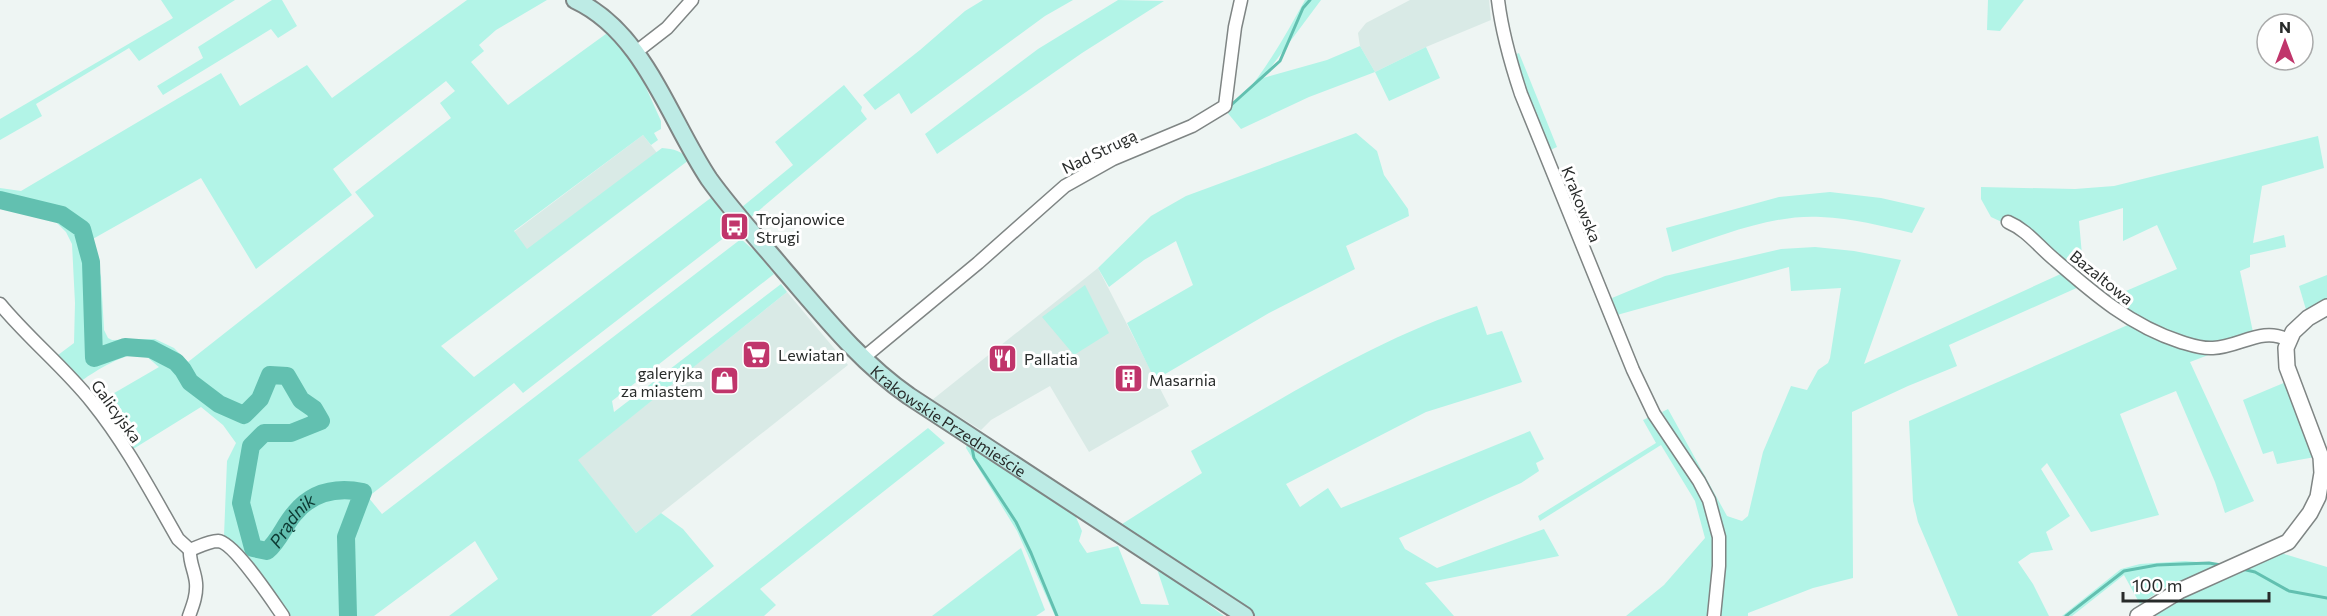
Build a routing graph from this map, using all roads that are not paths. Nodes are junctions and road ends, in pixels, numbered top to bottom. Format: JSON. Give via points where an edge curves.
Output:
{"nodes":[{"id":1,"x":575,"y":0,"type":"edge"},
{"id":2,"x":692,"y":0,"type":"edge"},
{"id":3,"x":1241,"y":0,"type":"edge"},
{"id":4,"x":1498,"y":0,"type":"edge"},
{"id":5,"x":636,"y":52,"type":"junction"},
{"id":6,"x":2008,"y":222,"type":"dead end"},
{"id":7,"x":0,"y":304,"type":"edge"},
{"id":8,"x":2327,"y":307,"type":"edge"},
{"id":9,"x":2288,"y":340,"type":"junction"},
{"id":10,"x":862,"y":359,"type":"junction"},
{"id":11,"x":190,"y":550,"type":"junction"},
{"id":12,"x":189,"y":616,"type":"edge"},
{"id":13,"x":283,"y":616,"type":"edge"},
{"id":14,"x":1245,"y":616,"type":"edge"},
{"id":15,"x":1714,"y":616,"type":"edge"},
{"id":16,"x":2138,"y":616,"type":"edge"}],
"edges":[{"from":1,"to":5,"type":"main road","name":"Krakowskie Przedmieście","via":[[612,23]]},
{"from":2,"to":5,"type":"street","via":[[667,28]]},
{"from":3,"to":10,"type":"street","name":"Nad Strugą","via":[[1225,106],[1192,126],[1113,159],[1065,186]]},
{"from":4,"to":15,"type":"street","name":"Krakowska","via":[[1510,63],[1521,94],[1633,370],[1654,414],[1699,481],[1714,515],[1719,537]]},
{"from":5,"to":10,"type":"main road","name":"Krakowskie Przedmieście","via":[[711,181]]},
{"from":6,"to":9,"type":"street","name":"Bazaltowa","via":[[2024,230],[2098,298],[2158,333],[2213,348],[2265,334]]},
{"from":7,"to":11,"type":"street","name":"Galicyjska","via":[[105,418],[178,539]]},
{"from":8,"to":9,"type":"street","via":[[2308,318]]},
{"from":9,"to":16,"type":"street","via":[[2286,367],[2321,457],[2318,497],[2310,513],[2288,542],[2165,598]]},
{"from":10,"to":14,"type":"main road","name":"Krakowskie Przedmieście","via":[[909,396]]},
{"from":11,"to":12,"type":"street","via":[[196,598]]},
{"from":11,"to":13,"type":"street","via":[[216,541],[223,543],[248,566]]}]}
